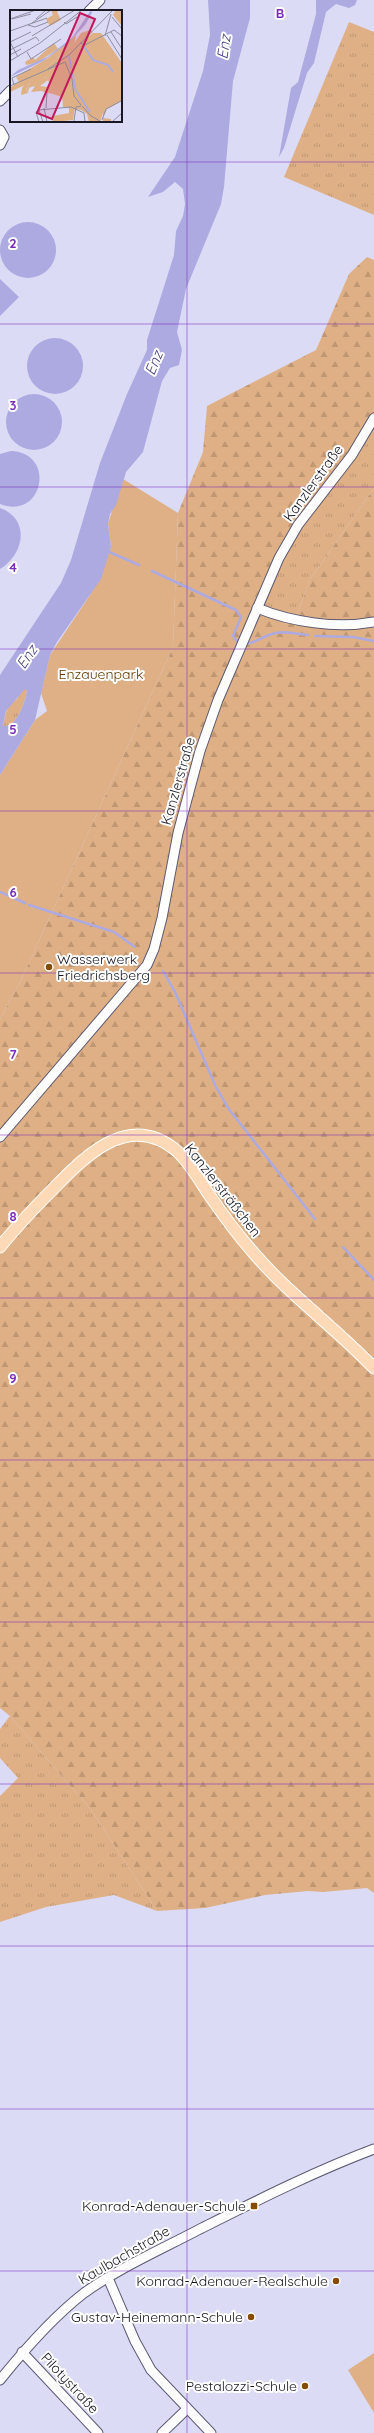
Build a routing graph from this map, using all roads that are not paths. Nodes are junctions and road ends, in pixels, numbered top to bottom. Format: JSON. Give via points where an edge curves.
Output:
{"nodes":[{"id":1,"x":100,"y":0,"type":"edge"},
{"id":2,"x":90,"y":10,"type":"edge"},
{"id":3,"x":10,"y":91,"type":"edge"},
{"id":4,"x":0,"y":101,"type":"edge"},
{"id":5,"x":0,"y":130,"type":"edge"},
{"id":6,"x":0,"y":145,"type":"edge"},
{"id":7,"x":374,"y":418,"type":"edge"},
{"id":8,"x":257,"y":608,"type":"junction"},
{"id":9,"x":374,"y":622,"type":"edge"},
{"id":10,"x":0,"y":1137,"type":"edge"},
{"id":11,"x":0,"y":1247,"type":"edge"},
{"id":12,"x":374,"y":1368,"type":"edge"},
{"id":13,"x":374,"y":2149,"type":"edge"},
{"id":14,"x":108,"y":2278,"type":"junction"},
{"id":15,"x":22,"y":2352,"type":"junction"},
{"id":16,"x":0,"y":2380,"type":"edge"},
{"id":17,"x":187,"y":2409,"type":"junction"},
{"id":18,"x":98,"y":2433,"type":"edge"},
{"id":19,"x":162,"y":2433,"type":"edge"},
{"id":20,"x":212,"y":2433,"type":"edge"}],
"edges":[{"from":1,"to":2,"type":"street"},
{"from":3,"to":4,"type":"street"},
{"from":5,"to":6,"type":"street","via":[[4,137]]},
{"from":7,"to":8,"type":"street","name":"Kanzlerstraße","via":[[352,455],[298,525],[279,558]]},
{"from":8,"to":9,"type":"street","via":[[277,617],[315,623]]},
{"from":8,"to":10,"type":"street","name":"Kanzlerstraße","via":[[200,750],[178,833],[156,943],[147,965]]},
{"from":11,"to":12,"type":"main road","name":"Kanzlersträßchen","via":[[44,1197],[93,1151],[124,1136],[156,1139],[169,1146],[186,1162],[237,1233],[265,1266]]},
{"from":13,"to":14,"type":"street","name":"Kaulbachstraße","via":[[301,2178]]},
{"from":14,"to":15,"type":"street","name":"Kaulbachstraße","via":[[84,2294]]},
{"from":14,"to":17,"type":"street","via":[[141,2355],[151,2370]]},
{"from":15,"to":16,"type":"street","name":"Kaulbachstraße"},
{"from":15,"to":18,"type":"street","name":"Pilotystraße"},
{"from":17,"to":19,"type":"street"},
{"from":17,"to":20,"type":"street"}]}
